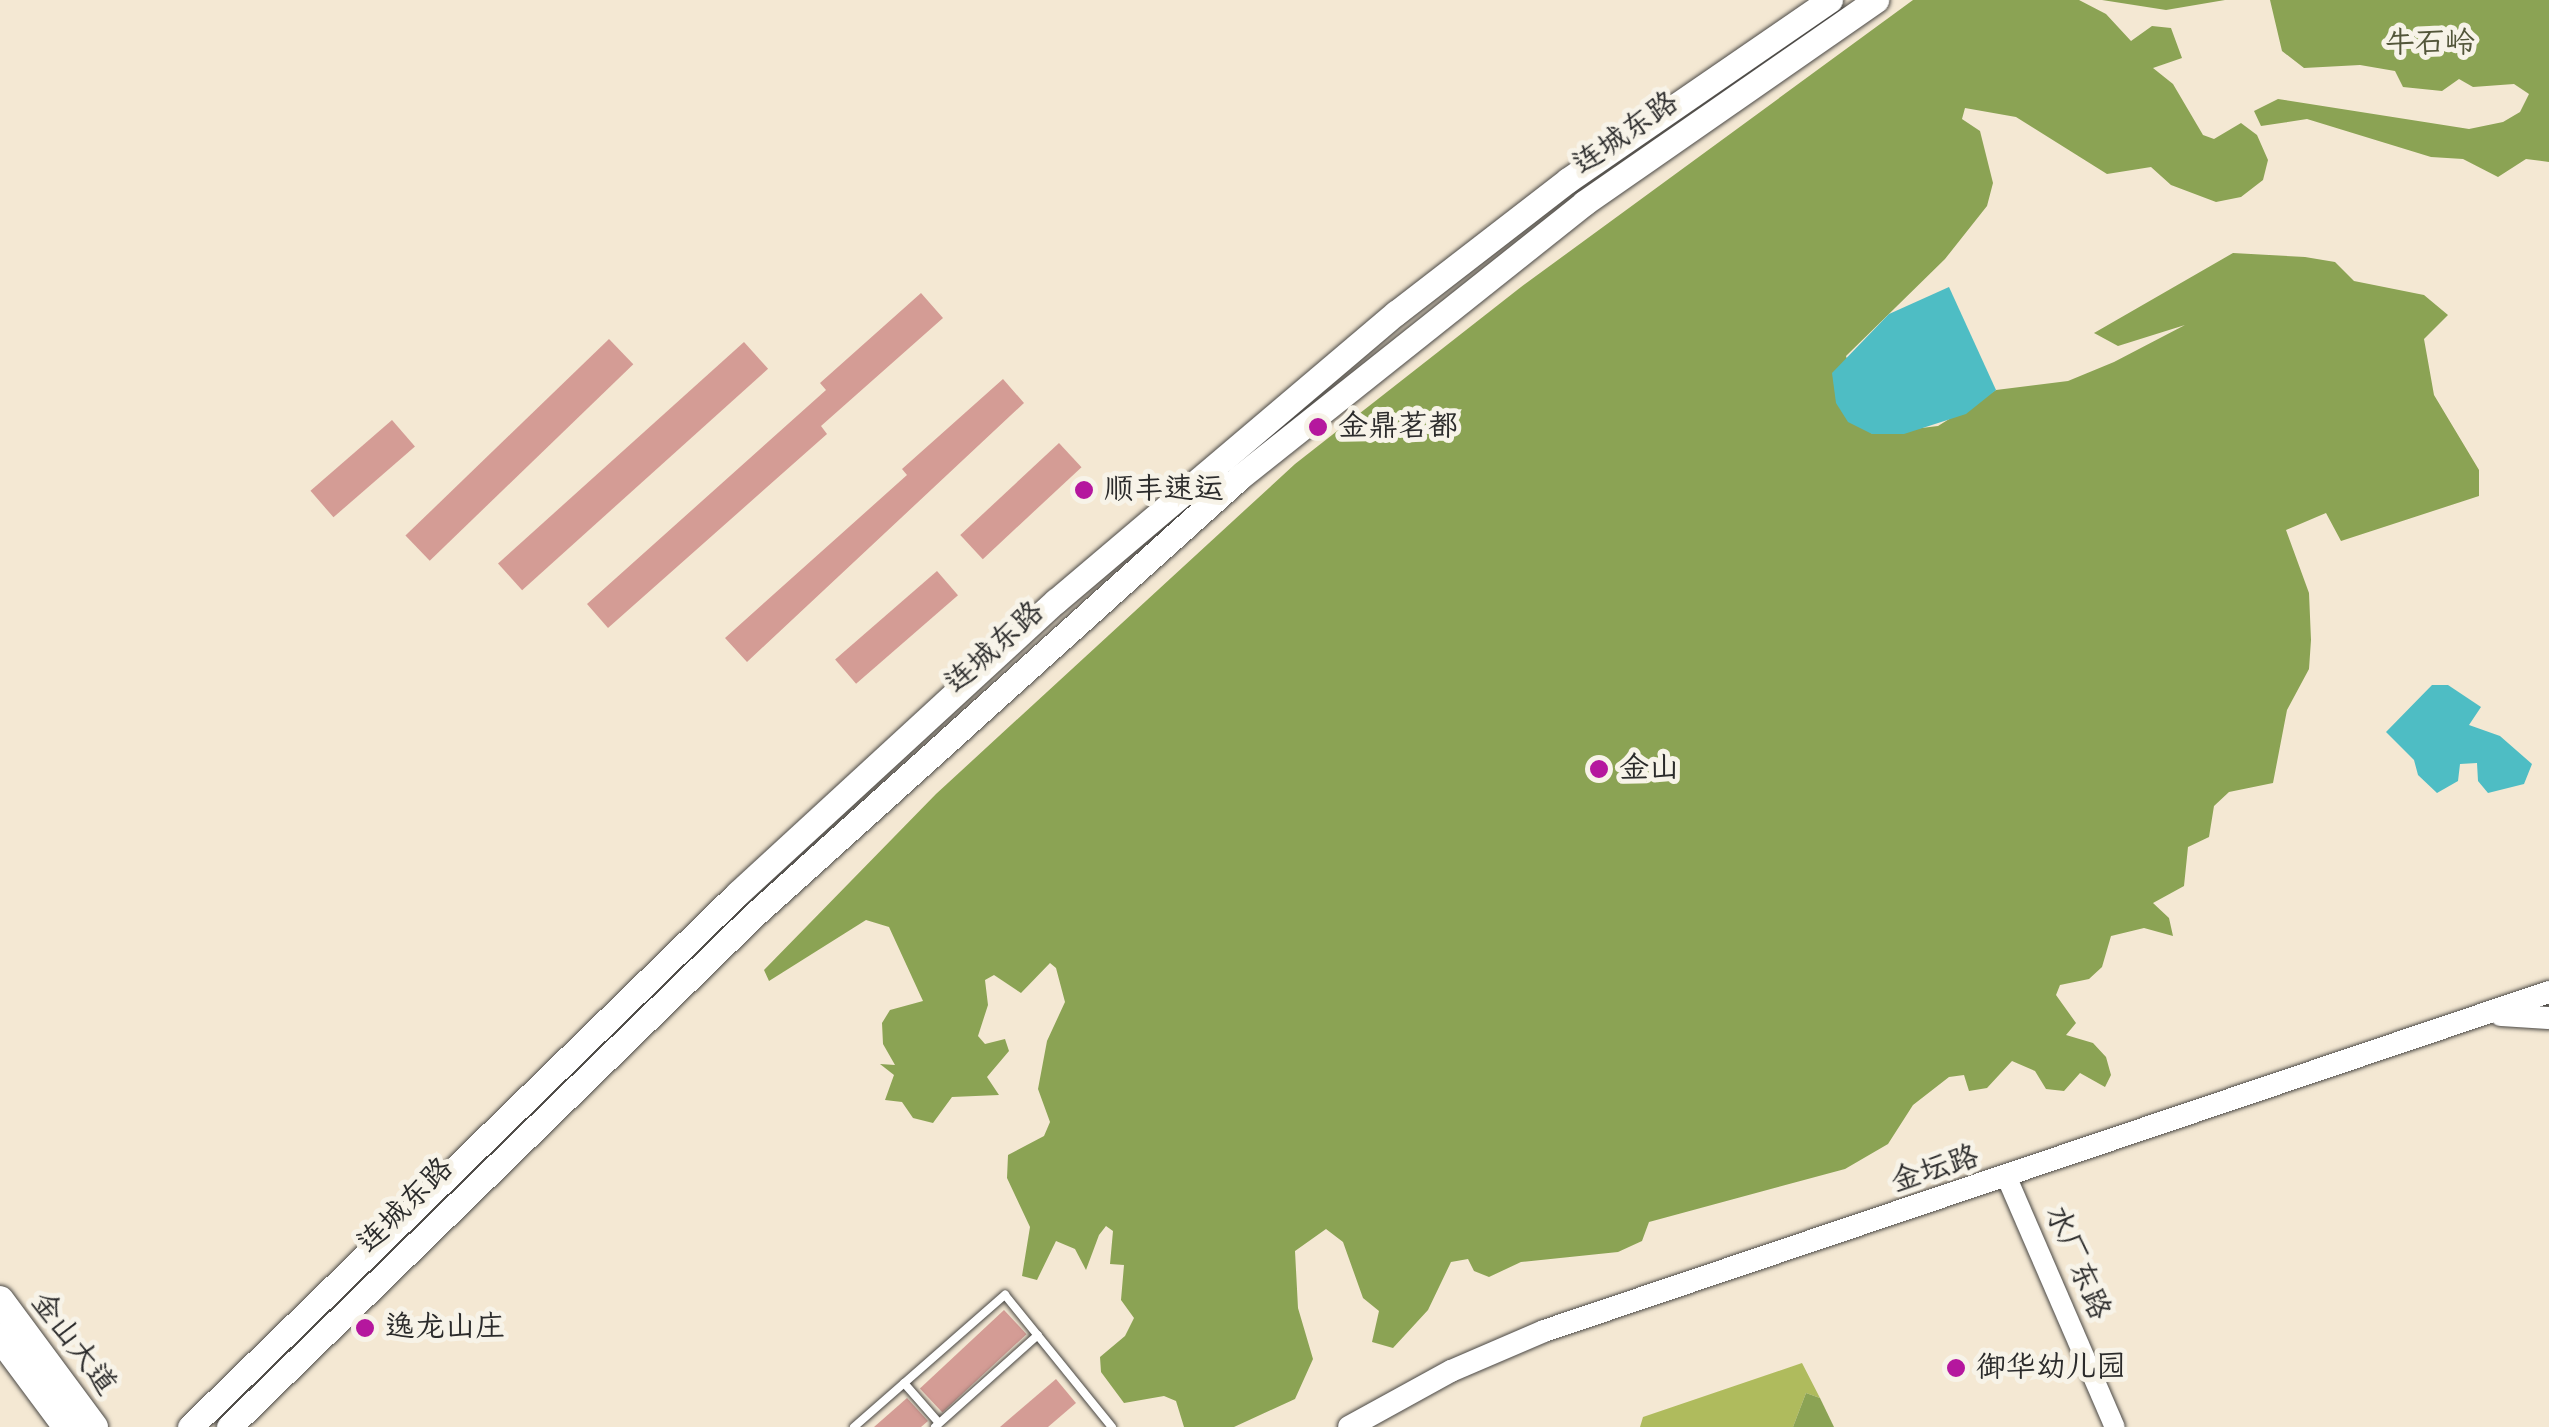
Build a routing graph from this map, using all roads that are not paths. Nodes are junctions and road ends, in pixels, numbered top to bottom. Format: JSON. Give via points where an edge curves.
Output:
{"nodes":[{"id":1,"x":1830,"y":0,"type":"edge"},
{"id":2,"x":1876,"y":0,"type":"edge"},
{"id":3,"x":2549,"y":992,"type":"edge"},
{"id":4,"x":2478,"y":1018,"type":"junction"},
{"id":5,"x":2549,"y":1018,"type":"edge"},
{"id":6,"x":2007,"y":1178,"type":"junction"},
{"id":7,"x":0,"y":1300,"type":"edge"},
{"id":8,"x":1038,"y":1335,"type":"junction"},
{"id":9,"x":0,"y":1337,"type":"edge"},
{"id":10,"x":904,"y":1383,"type":"junction"},
{"id":11,"x":937,"y":1425,"type":"edge"},
{"id":12,"x":66,"y":1427,"type":"edge"},
{"id":13,"x":94,"y":1427,"type":"edge"},
{"id":14,"x":190,"y":1427,"type":"edge"},
{"id":15,"x":228,"y":1427,"type":"edge"},
{"id":16,"x":854,"y":1427,"type":"edge"},
{"id":17,"x":1112,"y":1427,"type":"edge"},
{"id":18,"x":1349,"y":1427,"type":"edge"},
{"id":19,"x":2115,"y":1427,"type":"edge"}],
"edges":[{"from":1,"to":14,"type":"main road","name":"连城东路","via":[[1568,180],[1396,313],[1098,564],[738,893]]},
{"from":2,"to":15,"type":"main road","name":"连城东路","via":[[1584,202],[1240,477],[753,916]]},
{"from":3,"to":4,"type":"main road","name":"金坛路"},
{"from":4,"to":5,"type":"main road"},
{"from":4,"to":6,"type":"main road","name":"金坛路"},
{"from":6,"to":18,"type":"main road","name":"金坛路","via":[[1544,1331],[1451,1371]]},
{"from":6,"to":19,"type":"street","name":"水厂东路"},
{"from":7,"to":13,"type":"highway","name":"金山大道"},
{"from":8,"to":10,"type":"lane","via":[[1005,1295]]},
{"from":8,"to":11,"type":"lane"},
{"from":8,"to":17,"type":"lane"},
{"from":9,"to":12,"type":"highway","name":"金山大道"},
{"from":10,"to":11,"type":"lane"},
{"from":10,"to":16,"type":"lane"}]}
